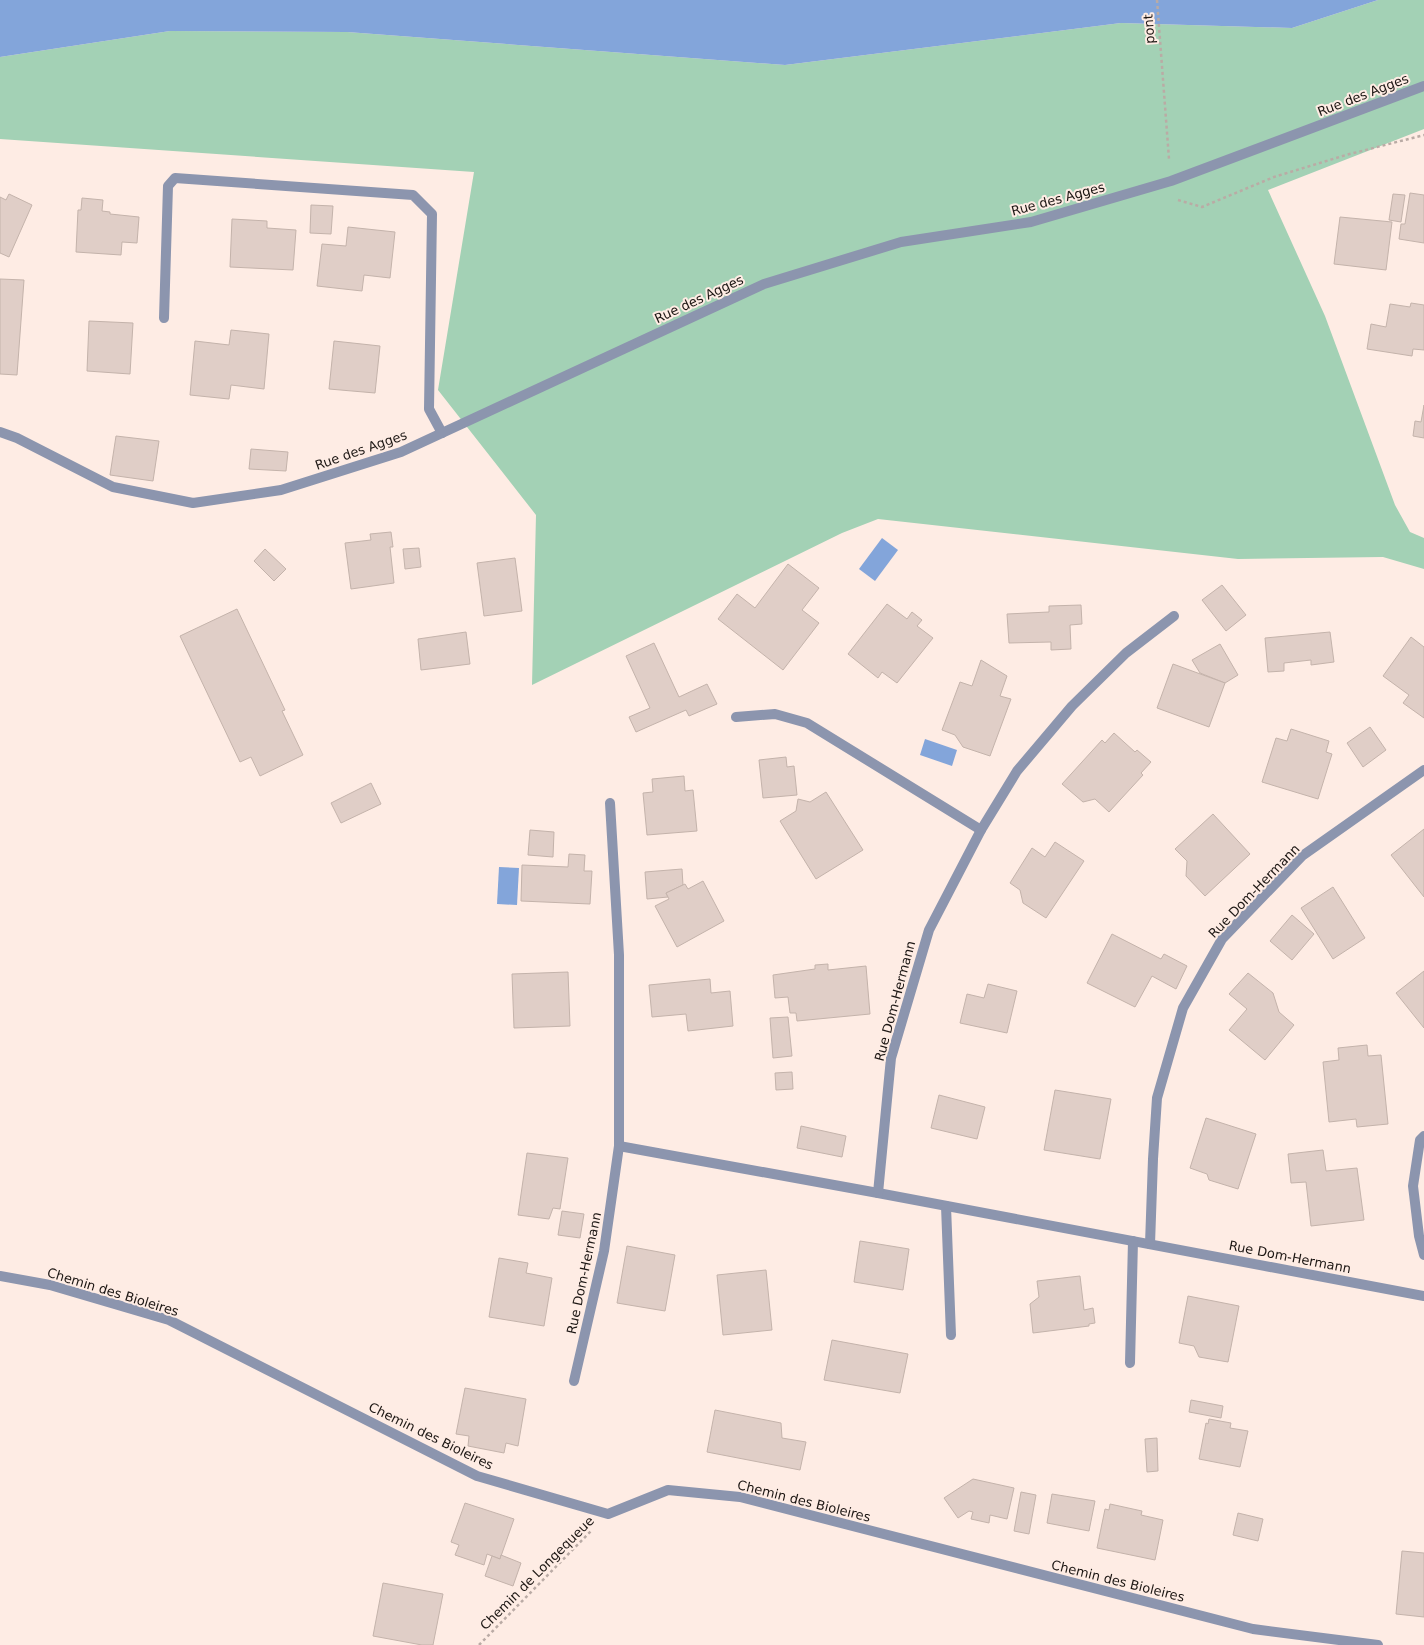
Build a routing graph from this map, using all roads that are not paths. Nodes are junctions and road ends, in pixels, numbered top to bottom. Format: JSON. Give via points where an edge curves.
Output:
{"nodes":[{"id":1,"x":1424,"y":86,"type":"edge"},
{"id":2,"x":164,"y":318,"type":"dead end"},
{"id":3,"x":0,"y":432,"type":"edge"},
{"id":4,"x":442,"y":433,"type":"junction"},
{"id":5,"x":1174,"y":616,"type":"dead end"},
{"id":6,"x":736,"y":717,"type":"dead end"},
{"id":7,"x":1424,"y":770,"type":"edge"},
{"id":8,"x":610,"y":803,"type":"dead end"},
{"id":9,"x":981,"y":830,"type":"junction"},
{"id":10,"x":1424,"y":1136,"type":"edge"},
{"id":11,"x":620,"y":1146,"type":"junction"},
{"id":12,"x":878,"y":1193,"type":"junction"},
{"id":13,"x":946,"y":1206,"type":"junction"},
{"id":14,"x":1133,"y":1241,"type":"junction"},
{"id":15,"x":1150,"y":1244,"type":"junction"},
{"id":16,"x":1424,"y":1255,"type":"edge"},
{"id":17,"x":0,"y":1276,"type":"edge"},
{"id":18,"x":1424,"y":1296,"type":"edge"},
{"id":19,"x":951,"y":1335,"type":"dead end"},
{"id":20,"x":1130,"y":1363,"type":"dead end"},
{"id":21,"x":574,"y":1381,"type":"dead end"},
{"id":22,"x":1378,"y":1645,"type":"edge"}],
"edges":[{"from":1,"to":4,"type":"street","name":"Rue des Agges","via":[[1171,181],[1031,222],[901,242],[764,284]]},
{"from":2,"to":4,"type":"street","via":[[168,186],[175,178],[413,195],[432,214],[429,409]]},
{"from":3,"to":4,"type":"street","name":"Rue des Agges","via":[[17,438],[113,487],[193,503],[281,490],[401,452]]},
{"from":5,"to":9,"type":"street","name":"Rue Dom-Hermann","via":[[1126,653],[1072,706],[1018,771]]},
{"from":6,"to":9,"type":"street","via":[[775,714],[807,723]]},
{"from":7,"to":15,"type":"street","name":"Rue Dom-Hermann","via":[[1302,856],[1222,939],[1183,1008],[1157,1098]]},
{"from":8,"to":11,"type":"street","name":"Rue Dom-Hermann","via":[[619,955]]},
{"from":9,"to":12,"type":"street","name":"Rue Dom-Hermann","via":[[929,930],[891,1058]]},
{"from":10,"to":16,"type":"street","via":[[1420,1140],[1413,1186]]},
{"from":11,"to":12,"type":"street","name":"Rue Dom-Hermann"},
{"from":11,"to":21,"type":"street","name":"Rue Dom-Hermann","via":[[604,1251]]},
{"from":12,"to":13,"type":"street","name":"Rue Dom-Hermann"},
{"from":13,"to":14,"type":"street","name":"Rue Dom-Hermann"},
{"from":13,"to":19,"type":"street"},
{"from":14,"to":15,"type":"street","name":"Rue Dom-Hermann"},
{"from":14,"to":20,"type":"street"},
{"from":15,"to":18,"type":"street","name":"Rue Dom-Hermann"},
{"from":17,"to":22,"type":"street","name":"Chemin des Bioleires","via":[[50,1285],[169,1320],[477,1476],[608,1514],[668,1490],[740,1497],[1253,1629]]}]}
